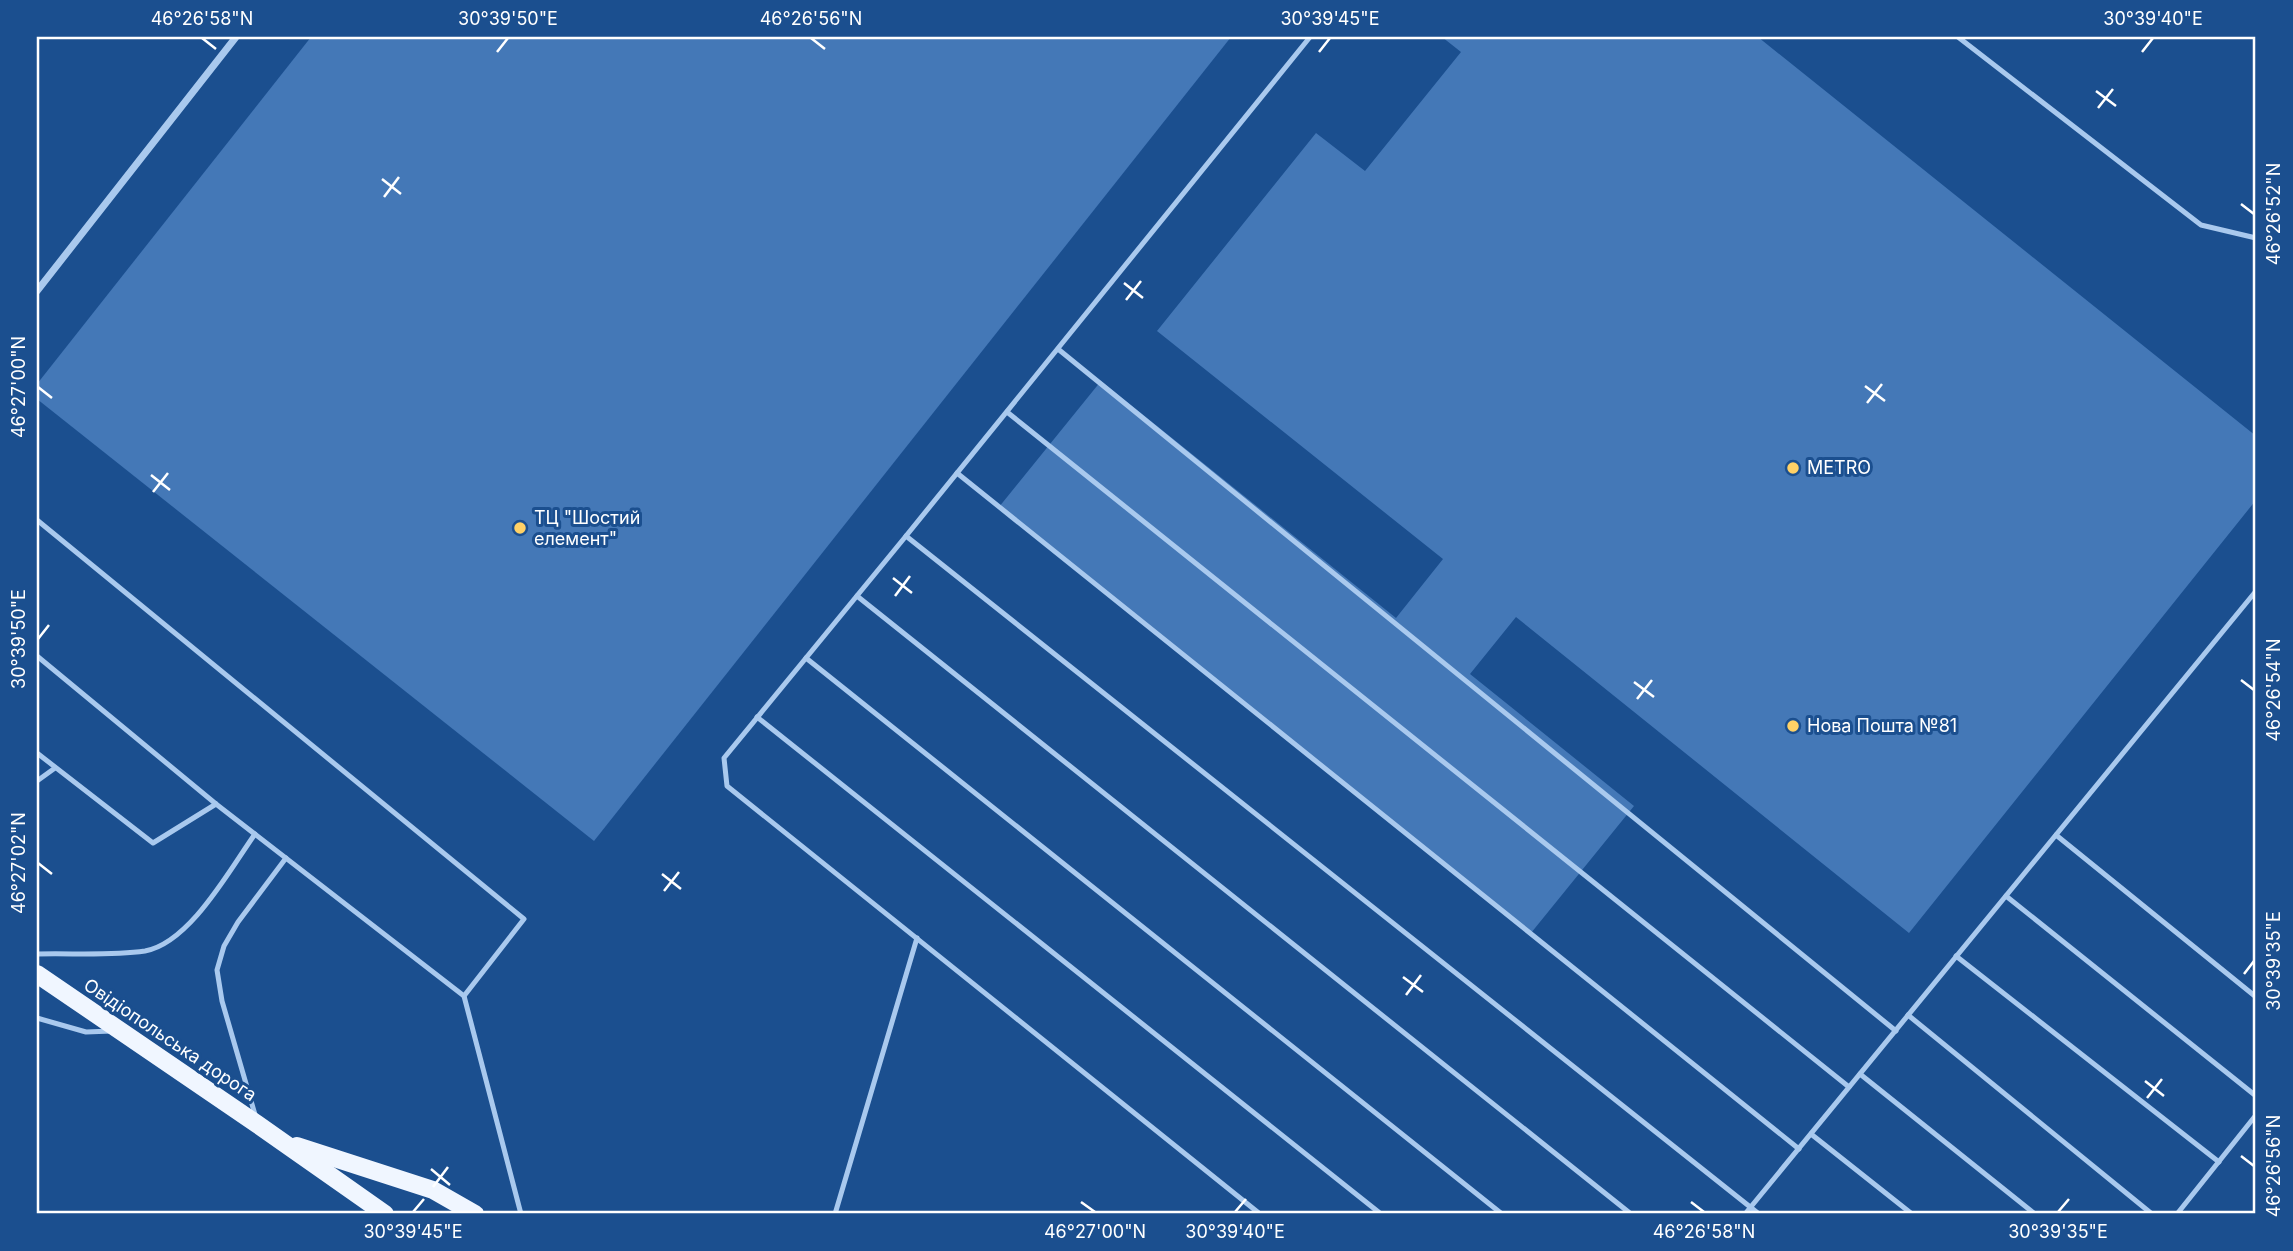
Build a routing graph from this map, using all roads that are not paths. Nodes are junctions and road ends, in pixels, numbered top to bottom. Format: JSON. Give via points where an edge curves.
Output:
{"nodes":[{"id":1,"x":236,"y":37,"type":"edge"},
{"id":2,"x":1310,"y":37,"type":"edge"},
{"id":3,"x":1958,"y":37,"type":"edge"},
{"id":4,"x":2256,"y":238,"type":"edge"},
{"id":5,"x":37,"y":290,"type":"edge"},
{"id":6,"x":1058,"y":349,"type":"junction"},
{"id":7,"x":1007,"y":412,"type":"junction"},
{"id":8,"x":957,"y":473,"type":"junction"},
{"id":9,"x":37,"y":520,"type":"edge"},
{"id":10,"x":906,"y":536,"type":"junction"},
{"id":11,"x":2256,"y":591,"type":"edge"},
{"id":12,"x":857,"y":596,"type":"junction"},
{"id":13,"x":37,"y":656,"type":"edge"},
{"id":14,"x":806,"y":658,"type":"junction"},
{"id":15,"x":757,"y":717,"type":"junction"},
{"id":16,"x":37,"y":753,"type":"edge"},
{"id":17,"x":55,"y":768,"type":"junction"},
{"id":18,"x":37,"y":781,"type":"edge"},
{"id":19,"x":216,"y":804,"type":"junction"},
{"id":20,"x":255,"y":834,"type":"junction"},
{"id":21,"x":2056,"y":835,"type":"junction"},
{"id":22,"x":286,"y":858,"type":"junction"},
{"id":23,"x":2006,"y":896,"type":"junction"},
{"id":24,"x":917,"y":938,"type":"junction"},
{"id":25,"x":37,"y":954,"type":"edge"},
{"id":26,"x":1956,"y":956,"type":"junction"},
{"id":27,"x":37,"y":974,"type":"edge"},
{"id":28,"x":464,"y":996,"type":"junction"},
{"id":29,"x":2256,"y":997,"type":"edge"},
{"id":30,"x":1908,"y":1015,"type":"junction"},
{"id":31,"x":37,"y":1018,"type":"edge"},
{"id":32,"x":119,"y":1031,"type":"junction"},
{"id":33,"x":1896,"y":1031,"type":"junction"},
{"id":34,"x":1860,"y":1074,"type":"junction"},
{"id":35,"x":1849,"y":1087,"type":"junction"},
{"id":36,"x":2256,"y":1096,"type":"edge"},
{"id":37,"x":2256,"y":1115,"type":"edge"},
{"id":38,"x":257,"y":1124,"type":"junction"},
{"id":39,"x":1811,"y":1134,"type":"junction"},
{"id":40,"x":280,"y":1140,"type":"junction"},
{"id":41,"x":1799,"y":1149,"type":"junction"},
{"id":42,"x":2218,"y":1162,"type":"junction"},
{"id":43,"x":1751,"y":1207,"type":"junction"},
{"id":44,"x":385,"y":1214,"type":"edge"},
{"id":45,"x":475,"y":1214,"type":"edge"},
{"id":46,"x":521,"y":1214,"type":"edge"},
{"id":47,"x":835,"y":1214,"type":"edge"},
{"id":48,"x":1260,"y":1214,"type":"edge"},
{"id":49,"x":1381,"y":1214,"type":"edge"},
{"id":50,"x":1502,"y":1214,"type":"edge"},
{"id":51,"x":1631,"y":1214,"type":"edge"},
{"id":52,"x":1745,"y":1214,"type":"edge"},
{"id":53,"x":1759,"y":1214,"type":"edge"},
{"id":54,"x":1912,"y":1214,"type":"edge"},
{"id":55,"x":2035,"y":1214,"type":"edge"},
{"id":56,"x":2152,"y":1214,"type":"edge"},
{"id":57,"x":2178,"y":1214,"type":"edge"}],
"edges":[{"from":1,"to":5,"type":"street"},
{"from":2,"to":6,"type":"lane"},
{"from":3,"to":4,"type":"lane","via":[[2201,225]]},
{"from":6,"to":7,"type":"lane"},
{"from":6,"to":33,"type":"lane"},
{"from":7,"to":8,"type":"lane"},
{"from":7,"to":35,"type":"lane"},
{"from":8,"to":10,"type":"lane"},
{"from":8,"to":41,"type":"lane"},
{"from":9,"to":28,"type":"lane","via":[[524,919]]},
{"from":10,"to":12,"type":"lane"},
{"from":10,"to":43,"type":"lane"},
{"from":11,"to":21,"type":"lane"},
{"from":12,"to":14,"type":"lane"},
{"from":12,"to":51,"type":"lane"},
{"from":13,"to":19,"type":"lane"},
{"from":14,"to":15,"type":"lane"},
{"from":14,"to":50,"type":"lane"},
{"from":15,"to":24,"type":"lane","via":[[724,758],[727,786]]},
{"from":15,"to":49,"type":"lane"},
{"from":16,"to":17,"type":"lane"},
{"from":17,"to":18,"type":"lane"},
{"from":17,"to":19,"type":"lane","via":[[153,843]]},
{"from":19,"to":20,"type":"lane"},
{"from":20,"to":22,"type":"lane"},
{"from":20,"to":25,"type":"lane","via":[[208,900],[170,940],[148,950]]},
{"from":21,"to":23,"type":"lane"},
{"from":21,"to":29,"type":"lane"},
{"from":22,"to":28,"type":"lane"},
{"from":22,"to":38,"type":"lane","via":[[238,922],[217,970]]},
{"from":23,"to":26,"type":"lane"},
{"from":23,"to":36,"type":"lane"},
{"from":24,"to":47,"type":"lane"},
{"from":24,"to":48,"type":"lane"},
{"from":26,"to":30,"type":"lane"},
{"from":26,"to":42,"type":"lane"},
{"from":27,"to":32,"type":"main road","name":"Овідіопольська дорога"},
{"from":28,"to":46,"type":"lane"},
{"from":30,"to":33,"type":"lane"},
{"from":30,"to":56,"type":"lane"},
{"from":31,"to":32,"type":"lane","via":[[86,1032]]},
{"from":32,"to":38,"type":"main road","name":"Овідіопольська дорога"},
{"from":33,"to":34,"type":"lane"},
{"from":34,"to":35,"type":"lane"},
{"from":34,"to":55,"type":"lane"},
{"from":35,"to":39,"type":"lane"},
{"from":37,"to":42,"type":"lane"},
{"from":38,"to":40,"type":"main road","name":"Овідіопольська дорога"},
{"from":39,"to":41,"type":"lane"},
{"from":39,"to":54,"type":"lane"},
{"from":40,"to":44,"type":"main road","name":"Овідіопольська дорога"},
{"from":40,"to":45,"type":"main road","name":"Овідіопольська дорога","via":[[433,1190]]},
{"from":41,"to":43,"type":"lane"},
{"from":42,"to":57,"type":"lane"},
{"from":43,"to":52,"type":"lane"},
{"from":43,"to":53,"type":"lane"}]}
